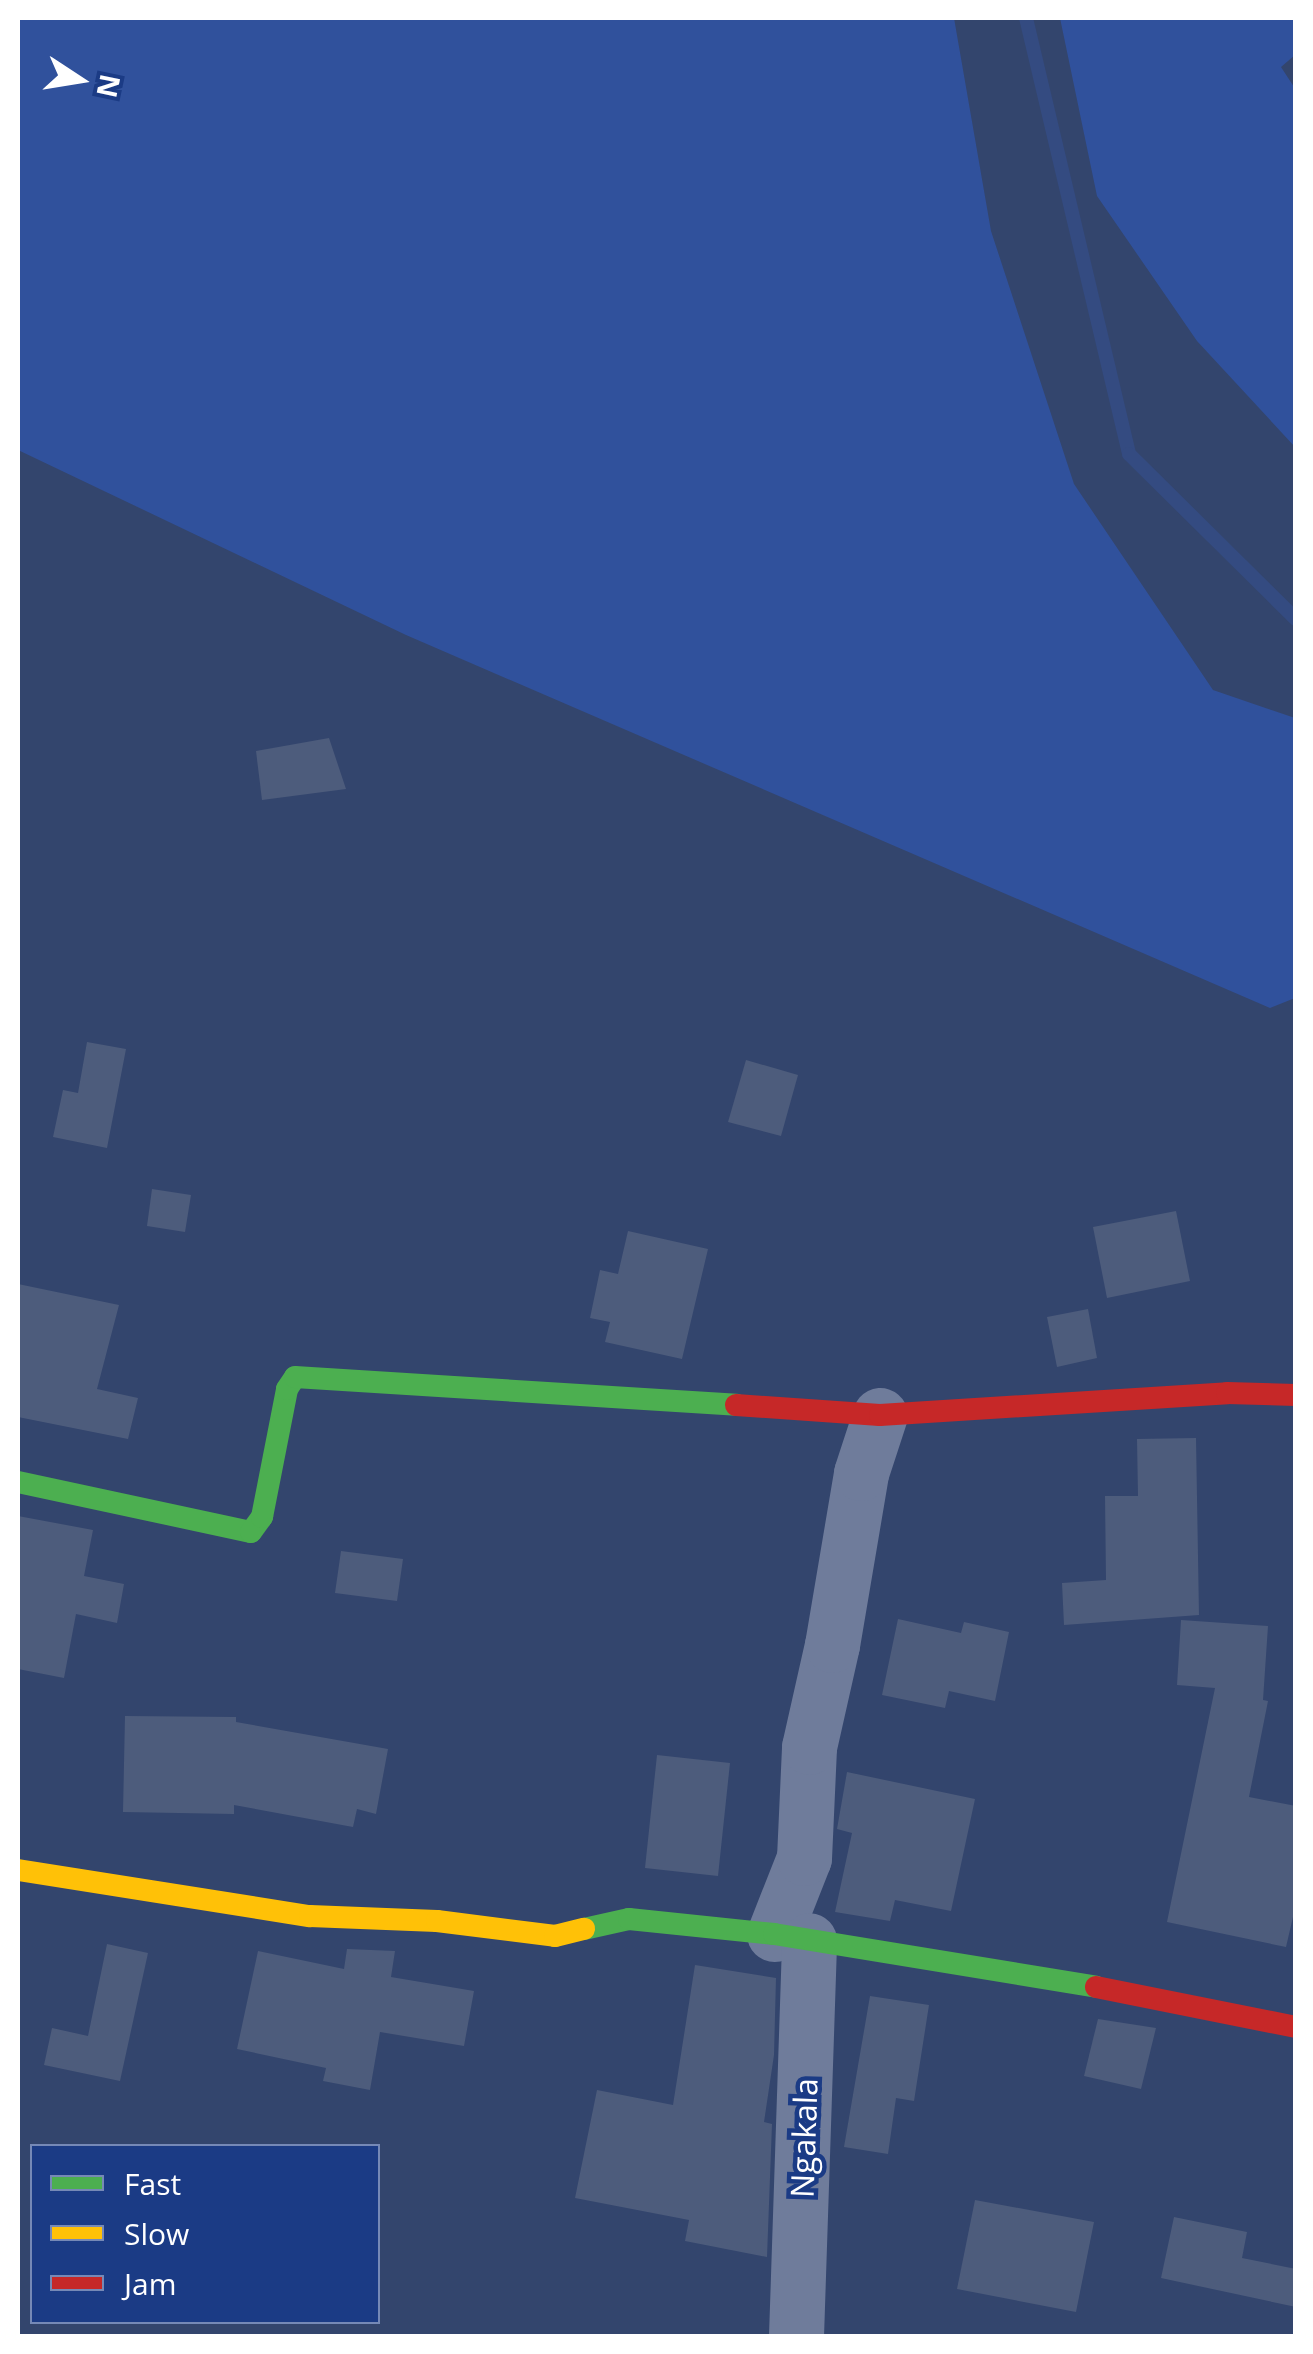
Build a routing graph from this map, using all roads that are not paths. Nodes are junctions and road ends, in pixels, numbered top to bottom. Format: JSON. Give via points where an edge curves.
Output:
{"nodes":[{"id":1,"x":1296,"y":1395,"type":"edge"},
{"id":2,"x":880,"y":1415,"type":"junction"},
{"id":3,"x":18,"y":1482,"type":"edge"},
{"id":4,"x":18,"y":1870,"type":"edge"},
{"id":5,"x":791,"y":1937,"type":"junction"},
{"id":6,"x":1296,"y":2027,"type":"edge"},
{"id":7,"x":796,"y":2336,"type":"edge"}],
"edges":[{"from":1,"to":2,"type":"street","via":[[1227,1393]]},
{"from":2,"to":3,"type":"street","via":[[295,1377],[287,1389],[262,1517],[251,1532]]},
{"from":2,"to":5,"type":"street","name":"Ngakala","via":[[861,1473],[809,1747],[804,1858]]},
{"from":4,"to":5,"type":"street","via":[[310,1916],[437,1921],[555,1936],[629,1920]]},
{"from":5,"to":6,"type":"street","via":[[1160,1996]]},
{"from":5,"to":7,"type":"street","name":"Ngakala"}]}
